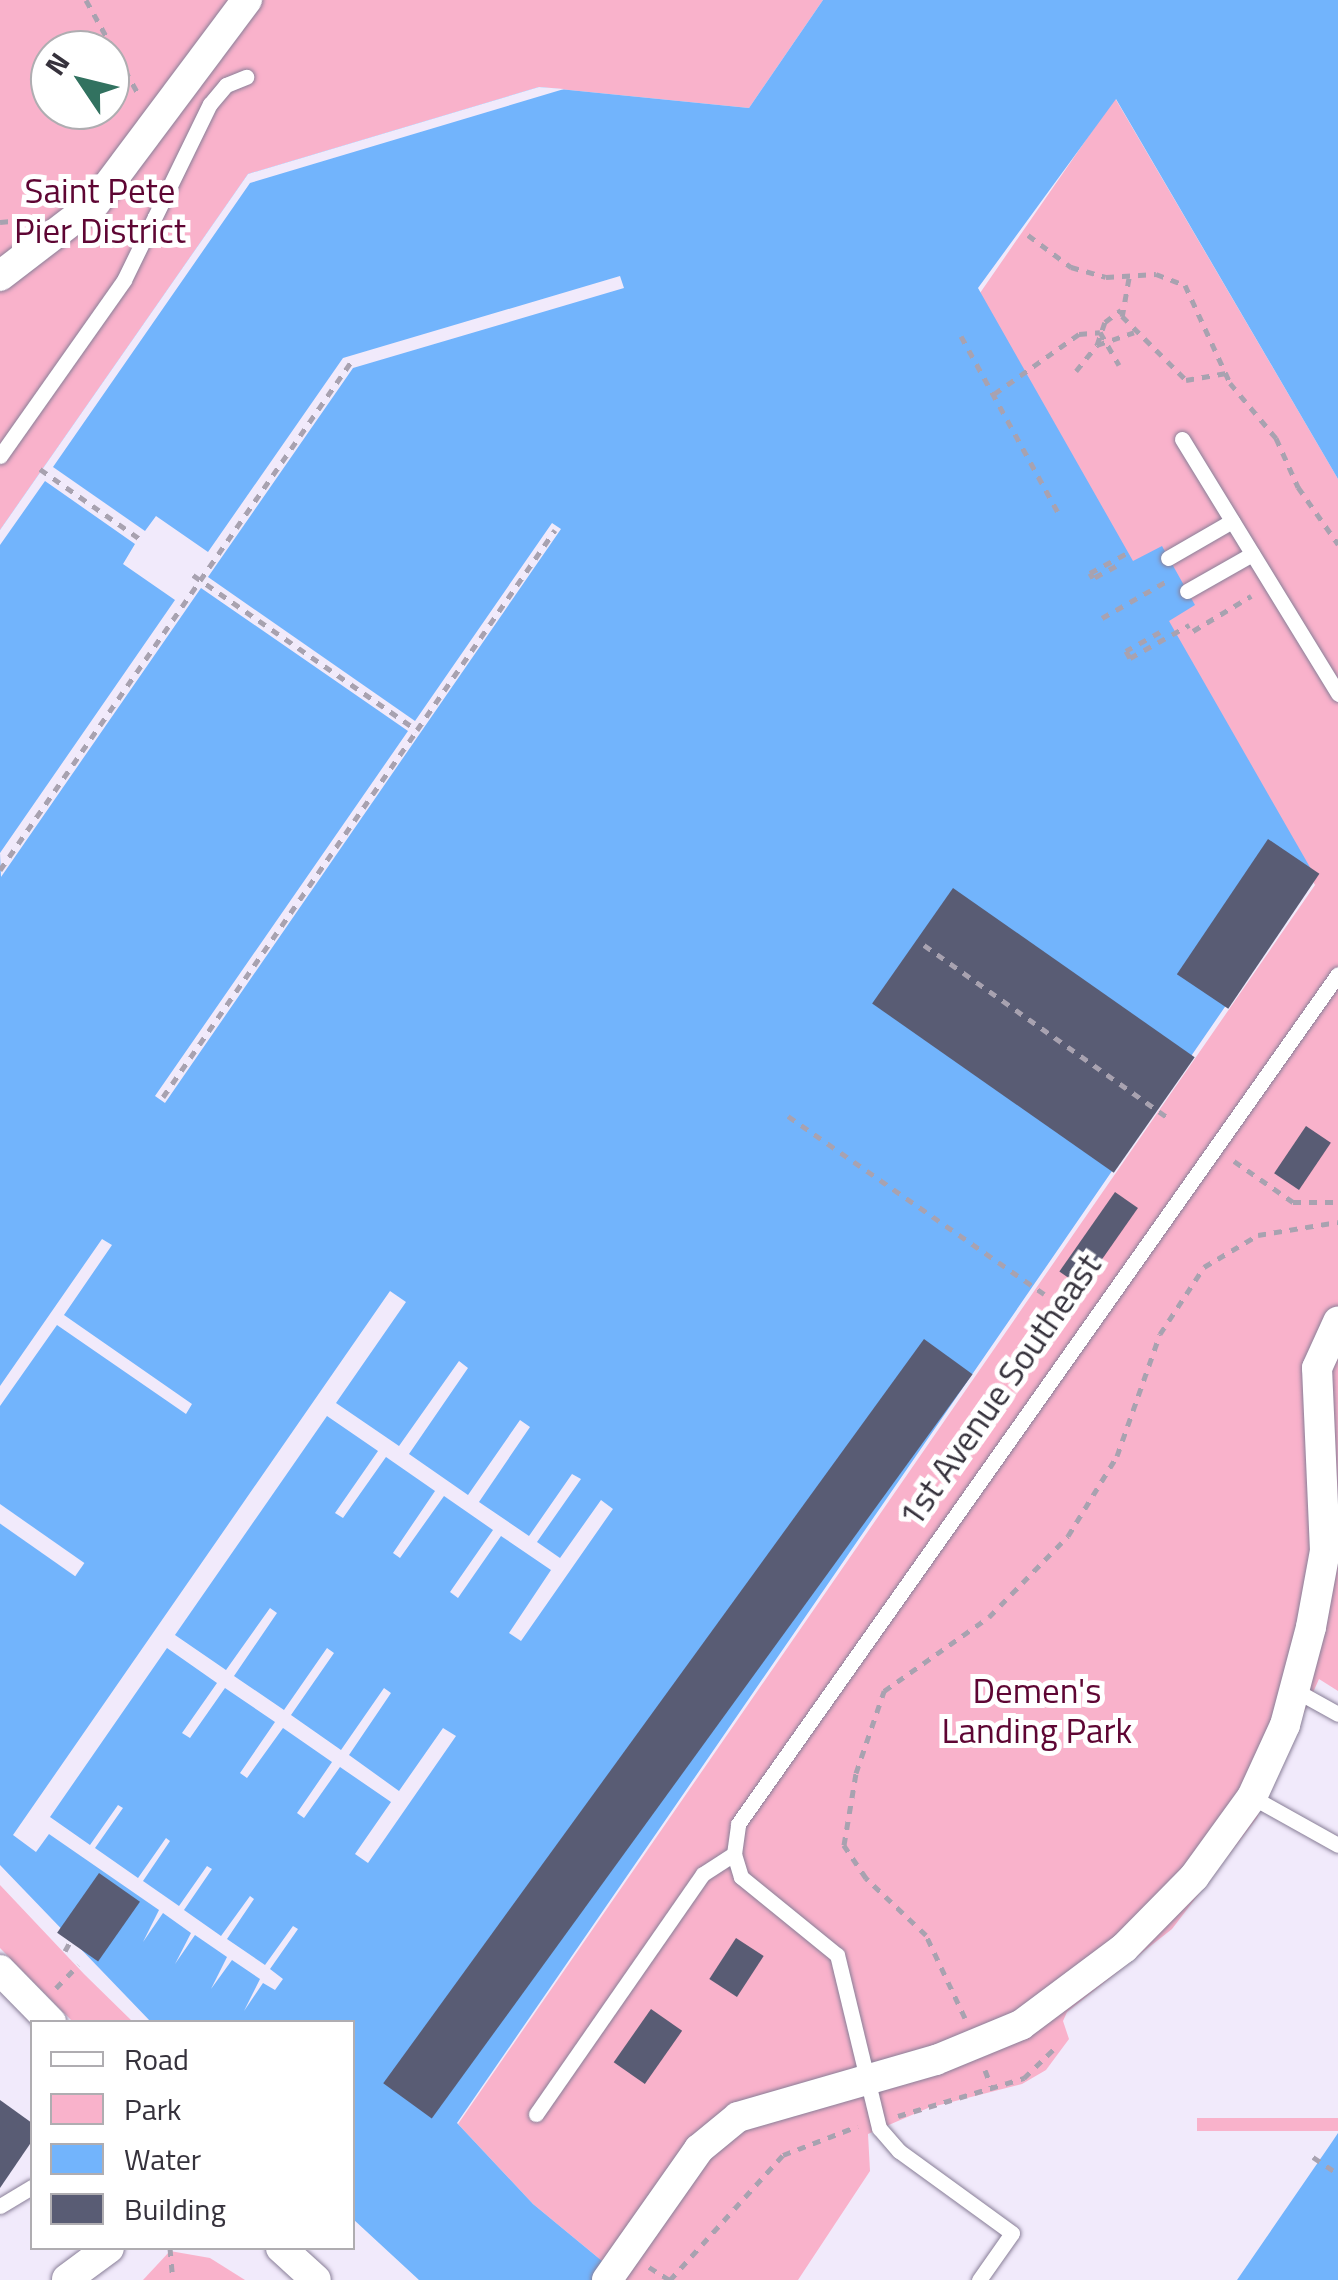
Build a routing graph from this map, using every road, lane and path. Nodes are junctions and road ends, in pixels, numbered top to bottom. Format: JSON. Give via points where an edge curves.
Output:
{"nodes":[{"id":1,"x":86,"y":0,"type":"edge"},
{"id":2,"x":247,"y":0,"type":"edge"},
{"id":3,"x":246,"y":77,"type":"dead end"},
{"id":4,"x":156,"y":126,"type":"junction"},
{"id":5,"x":1028,"y":235,"type":"dead end"},
{"id":6,"x":0,"y":276,"type":"edge"},
{"id":7,"x":1129,"y":278,"type":"junction"},
{"id":8,"x":1121,"y":310,"type":"junction"},
{"id":9,"x":1100,"y":332,"type":"junction"},
{"id":10,"x":1137,"y":332,"type":"junction"},
{"id":11,"x":961,"y":336,"type":"dead end"},
{"id":12,"x":1104,"y":340,"type":"junction"},
{"id":13,"x":1096,"y":345,"type":"junction"},
{"id":14,"x":351,"y":362,"type":"dead end"},
{"id":15,"x":1119,"y":365,"type":"dead end"},
{"id":16,"x":1076,"y":371,"type":"dead end"},
{"id":17,"x":1226,"y":373,"type":"junction"},
{"id":18,"x":994,"y":394,"type":"junction"},
{"id":19,"x":1182,"y":439,"type":"dead end"},
{"id":20,"x":0,"y":456,"type":"edge"},
{"id":21,"x":40,"y":469,"type":"dead end"},
{"id":22,"x":1060,"y":516,"type":"dead end"},
{"id":23,"x":1232,"y":521,"type":"junction"},
{"id":24,"x":555,"y":530,"type":"dead end"},
{"id":25,"x":140,"y":539,"type":"dead end"},
{"id":26,"x":1338,"y":544,"type":"edge"},
{"id":27,"x":1129,"y":552,"type":"dead end"},
{"id":28,"x":1252,"y":554,"type":"junction"},
{"id":29,"x":1168,"y":558,"type":"dead end"},
{"id":30,"x":1116,"y":566,"type":"dead end"},
{"id":31,"x":1180,"y":574,"type":"dead end"},
{"id":32,"x":196,"y":578,"type":"junction"},
{"id":33,"x":1271,"y":584,"type":"junction"},
{"id":34,"x":1187,"y":591,"type":"dead end"},
{"id":35,"x":1102,"y":618,"type":"dead end"},
{"id":36,"x":1160,"y":632,"type":"dead end"},
{"id":37,"x":1338,"y":694,"type":"edge"},
{"id":38,"x":417,"y":730,"type":"junction"},
{"id":39,"x":0,"y":870,"type":"edge"},
{"id":40,"x":924,"y":944,"type":"dead end"},
{"id":41,"x":1338,"y":974,"type":"edge"},
{"id":42,"x":163,"y":1096,"type":"dead end"},
{"id":43,"x":788,"y":1116,"type":"dead end"},
{"id":44,"x":1167,"y":1117,"type":"dead end"},
{"id":45,"x":1215,"y":1148,"type":"junction"},
{"id":46,"x":1338,"y":1202,"type":"edge"},
{"id":47,"x":1338,"y":1222,"type":"edge"},
{"id":48,"x":1044,"y":1294,"type":"dead end"},
{"id":49,"x":1338,"y":1322,"type":"edge"},
{"id":50,"x":1293,"y":1688,"type":"junction"},
{"id":51,"x":1338,"y":1714,"type":"edge"},
{"id":52,"x":1252,"y":1797,"type":"junction"},
{"id":53,"x":1338,"y":1846,"type":"edge"},
{"id":54,"x":734,"y":1854,"type":"junction"},
{"id":55,"x":70,"y":1942,"type":"dead end"},
{"id":56,"x":65,"y":1951,"type":"dead end"},
{"id":57,"x":0,"y":1970,"type":"edge"},
{"id":58,"x":48,"y":2020,"type":"edge"},
{"id":59,"x":975,"y":2044,"type":"junction"},
{"id":60,"x":1055,"y":2048,"type":"dead end"},
{"id":61,"x":866,"y":2077,"type":"junction"},
{"id":62,"x":991,"y":2086,"type":"junction"},
{"id":63,"x":536,"y":2114,"type":"dead end"},
{"id":64,"x":878,"y":2122,"type":"junction"},
{"id":65,"x":1313,"y":2157,"type":"dead end"},
{"id":66,"x":1338,"y":2174,"type":"edge"},
{"id":67,"x":30,"y":2188,"type":"edge"},
{"id":68,"x":0,"y":2206,"type":"edge"},
{"id":69,"x":76,"y":2250,"type":"edge"},
{"id":70,"x":88,"y":2250,"type":"edge"},
{"id":71,"x":106,"y":2250,"type":"edge"},
{"id":72,"x":170,"y":2250,"type":"edge"},
{"id":73,"x":282,"y":2250,"type":"edge"},
{"id":74,"x":649,"y":2267,"type":"dead end"},
{"id":75,"x":612,"y":2272,"type":"edge"},
{"id":76,"x":67,"y":2280,"type":"edge"},
{"id":77,"x":173,"y":2280,"type":"edge"},
{"id":78,"x":316,"y":2280,"type":"edge"},
{"id":79,"x":979,"y":2280,"type":"edge"}],
"edges":[{"from":1,"to":4,"type":"path"},
{"from":2,"to":4,"type":"street"},
{"from":3,"to":20,"type":"lane","via":[[210,104],[124,280]]},
{"from":4,"to":6,"type":"street","via":[[95,203]]},
{"from":5,"to":7,"type":"path","via":[[1071,267]]},
{"from":7,"to":8,"type":"path"},
{"from":7,"to":17,"type":"path","via":[[1156,274],[1186,285]]},
{"from":8,"to":9,"type":"path"},
{"from":8,"to":10,"type":"path"},
{"from":9,"to":12,"type":"path"},
{"from":9,"to":13,"type":"path"},
{"from":9,"to":18,"type":"path","via":[[1066,340]]},
{"from":10,"to":12,"type":"path"},
{"from":10,"to":17,"type":"path","via":[[1186,380]]},
{"from":11,"to":18,"type":"path"},
{"from":12,"to":13,"type":"path"},
{"from":12,"to":15,"type":"path"},
{"from":13,"to":16,"type":"path"},
{"from":14,"to":32,"type":"path"},
{"from":17,"to":26,"type":"path","via":[[1276,438],[1298,487]]},
{"from":18,"to":22,"type":"path"},
{"from":19,"to":23,"type":"lane"},
{"from":21,"to":25,"type":"path"},
{"from":23,"to":28,"type":"lane"},
{"from":23,"to":29,"type":"lane"},
{"from":24,"to":38,"type":"path"},
{"from":27,"to":30,"type":"path","via":[[1090,573],[1094,578]]},
{"from":28,"to":33,"type":"lane"},
{"from":28,"to":34,"type":"lane"},
{"from":31,"to":35,"type":"path"},
{"from":32,"to":38,"type":"path"},
{"from":32,"to":39,"type":"path"},
{"from":33,"to":36,"type":"path","via":[[1130,658],[1126,651]]},
{"from":33,"to":37,"type":"lane"},
{"from":38,"to":42,"type":"path"},
{"from":40,"to":44,"type":"path"},
{"from":41,"to":45,"type":"lane","name":"1st Avenue Southeast"},
{"from":43,"to":48,"type":"path"},
{"from":45,"to":46,"type":"path","via":[[1293,1202]]},
{"from":45,"to":54,"type":"lane","name":"1st Avenue Southeast","via":[[738,1824]]},
{"from":47,"to":59,"type":"path","via":[[1258,1235],[1204,1267],[1160,1334],[1117,1456],[1068,1536],[989,1618],[896,1679],[876,1709],[844,1845],[866,1878],[926,1935]]},
{"from":49,"to":50,"type":"street","via":[[1317,1368],[1325,1551]]},
{"from":50,"to":51,"type":"lane"},
{"from":50,"to":52,"type":"street","via":[[1285,1725]]},
{"from":52,"to":53,"type":"lane"},
{"from":52,"to":59,"type":"street","via":[[1194,1877],[1124,1948],[1021,2025]]},
{"from":54,"to":61,"type":"lane","via":[[741,1877],[759,1896],[838,1955]]},
{"from":54,"to":63,"type":"lane","via":[[703,1874]]},
{"from":55,"to":56,"type":"path"},
{"from":57,"to":58,"type":"street"},
{"from":59,"to":61,"type":"street"},
{"from":59,"to":62,"type":"path"},
{"from":60,"to":62,"type":"path","via":[[1033,2072]]},
{"from":61,"to":64,"type":"lane"},
{"from":61,"to":75,"type":"street","via":[[782,2100],[717,2132]]},
{"from":62,"to":64,"type":"path"},
{"from":64,"to":74,"type":"path","via":[[783,2155],[670,2280]]},
{"from":64,"to":79,"type":"lane","via":[[899,2150],[1006,2223],[1012,2233]]},
{"from":65,"to":66,"type":"path"},
{"from":67,"to":68,"type":"lane"},
{"from":69,"to":76,"type":"street"},
{"from":70,"to":76,"type":"street"},
{"from":71,"to":76,"type":"street"},
{"from":72,"to":77,"type":"path"},
{"from":73,"to":78,"type":"street"}]}
